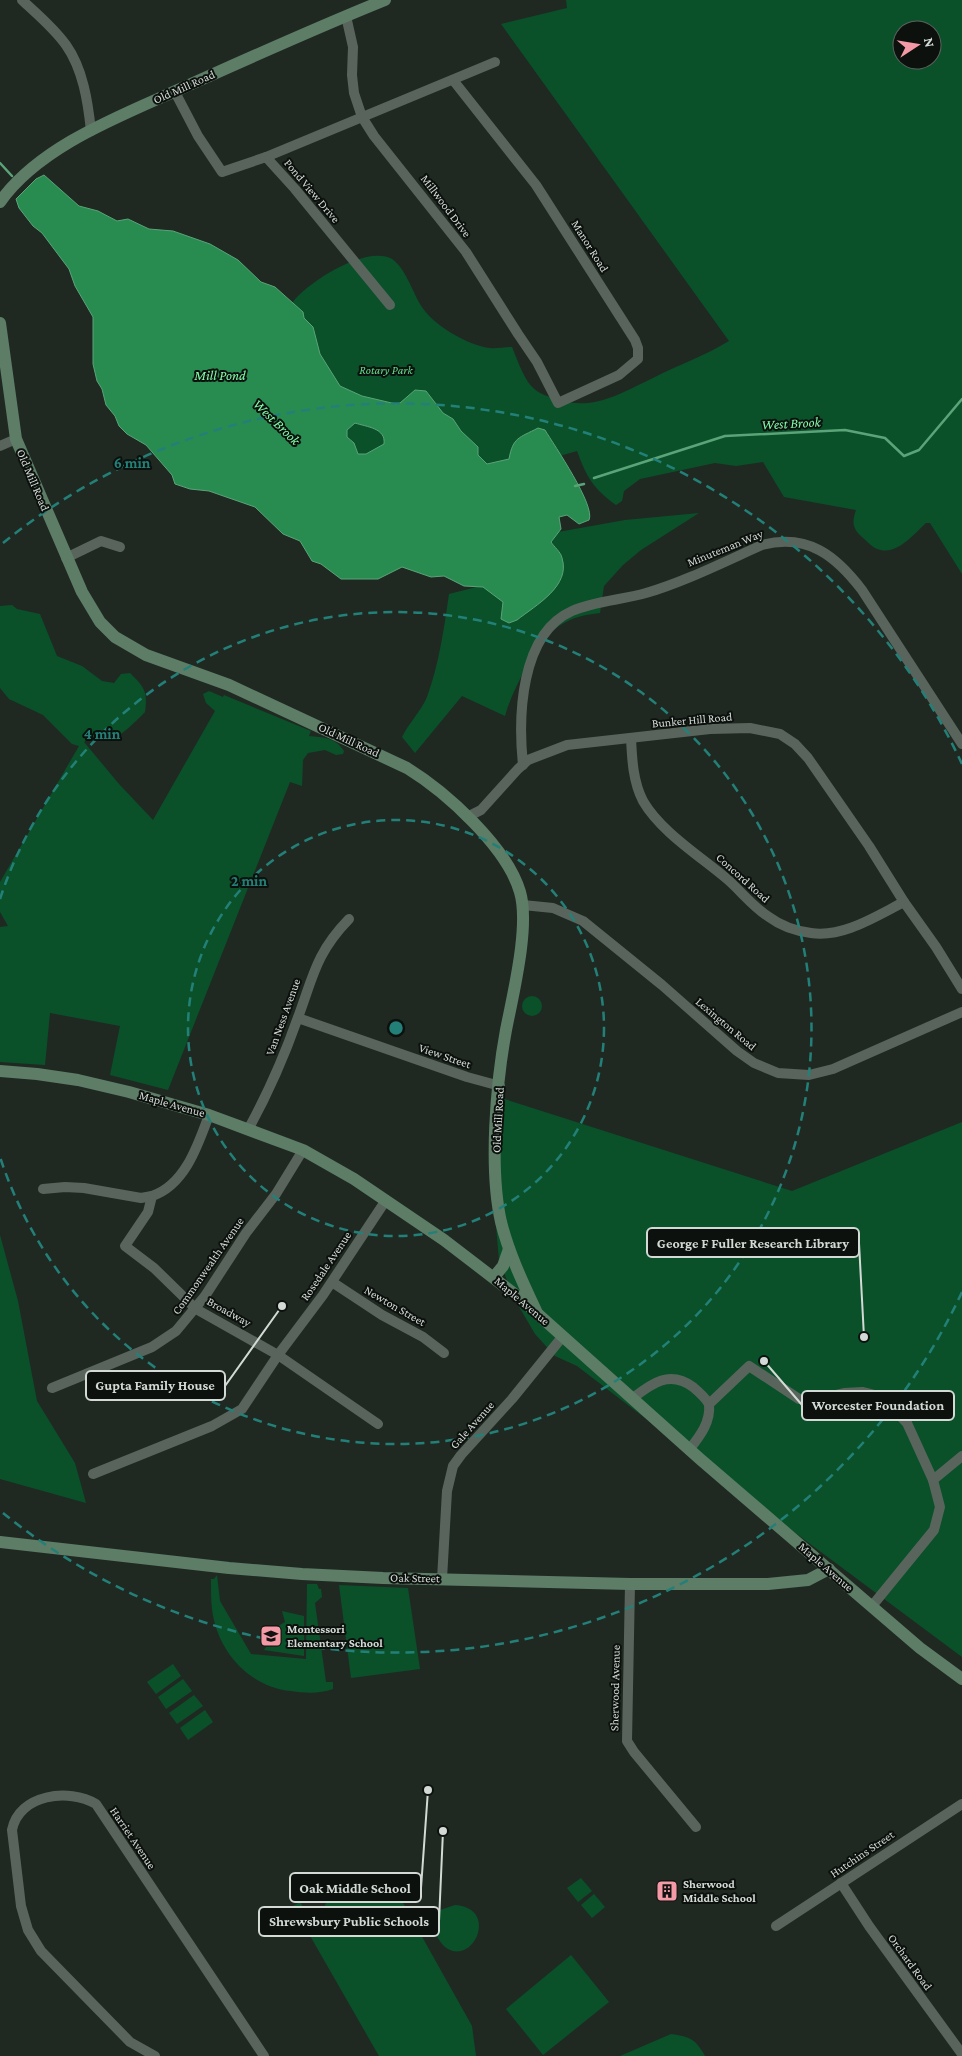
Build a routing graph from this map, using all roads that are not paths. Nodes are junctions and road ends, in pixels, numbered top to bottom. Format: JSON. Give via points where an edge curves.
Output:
{"nodes":[{"id":1,"x":22,"y":0,"type":"edge"},
{"id":2,"x":385,"y":0,"type":"edge"},
{"id":3,"x":346,"y":16,"type":"junction"},
{"id":4,"x":496,"y":62,"type":"dead end"},
{"id":5,"x":453,"y":80,"type":"junction"},
{"id":6,"x":175,"y":92,"type":"junction"},
{"id":7,"x":362,"y":117,"type":"junction"},
{"id":8,"x":91,"y":131,"type":"junction"},
{"id":9,"x":266,"y":157,"type":"junction"},
{"id":10,"x":0,"y":202,"type":"edge"},
{"id":11,"x":390,"y":304,"type":"dead end"},
{"id":12,"x":0,"y":324,"type":"edge"},
{"id":13,"x":558,"y":403,"type":"joint"},
{"id":14,"x":16,"y":439,"type":"junction"},
{"id":15,"x":0,"y":446,"type":"edge"},
{"id":16,"x":120,"y":547,"type":"dead end"},
{"id":17,"x":66,"y":558,"type":"junction"},
{"id":18,"x":632,"y":738,"type":"junction"},
{"id":19,"x":962,"y":744,"type":"edge"},
{"id":20,"x":523,"y":765,"type":"junction"},
{"id":21,"x":468,"y":817,"type":"junction"},
{"id":22,"x":904,"y":902,"type":"junction"},
{"id":23,"x":523,"y":904,"type":"junction"},
{"id":24,"x":349,"y":919,"type":"dead end"},
{"id":25,"x":962,"y":989,"type":"edge"},
{"id":26,"x":962,"y":1012,"type":"edge"},
{"id":27,"x":298,"y":1018,"type":"junction"},
{"id":28,"x":0,"y":1071,"type":"edge"},
{"id":29,"x":500,"y":1086,"type":"junction"},
{"id":30,"x":209,"y":1115,"type":"junction"},
{"id":31,"x":248,"y":1128,"type":"junction"},
{"id":32,"x":303,"y":1150,"type":"junction"},
{"id":33,"x":43,"y":1189,"type":"dead end"},
{"id":34,"x":152,"y":1196,"type":"junction"},
{"id":35,"x":386,"y":1200,"type":"junction"},
{"id":36,"x":509,"y":1249,"type":"junction"},
{"id":37,"x":518,"y":1272,"type":"junction"},
{"id":38,"x":494,"y":1278,"type":"junction"},
{"id":39,"x":332,"y":1282,"type":"junction"},
{"id":40,"x":506,"y":1287,"type":"junction"},
{"id":41,"x":196,"y":1309,"type":"junction"},
{"id":42,"x":537,"y":1313,"type":"junction"},
{"id":43,"x":563,"y":1336,"type":"junction"},
{"id":44,"x":444,"y":1353,"type":"dead end"},
{"id":45,"x":278,"y":1355,"type":"junction"},
{"id":46,"x":52,"y":1388,"type":"dead end"},
{"id":47,"x":633,"y":1398,"type":"junction"},
{"id":48,"x":709,"y":1404,"type":"junction"},
{"id":49,"x":378,"y":1424,"type":"dead end"},
{"id":50,"x":689,"y":1450,"type":"junction"},
{"id":51,"x":962,"y":1456,"type":"edge"},
{"id":52,"x":93,"y":1474,"type":"dead end"},
{"id":53,"x":933,"y":1480,"type":"junction"},
{"id":54,"x":0,"y":1542,"type":"edge"},
{"id":55,"x":829,"y":1569,"type":"junction"},
{"id":56,"x":442,"y":1579,"type":"junction"},
{"id":57,"x":630,"y":1584,"type":"junction"},
{"id":58,"x":872,"y":1606,"type":"junction"},
{"id":59,"x":962,"y":1679,"type":"edge"},
{"id":60,"x":962,"y":1804,"type":"edge"},
{"id":61,"x":696,"y":1826,"type":"dead end"},
{"id":62,"x":841,"y":1883,"type":"junction"},
{"id":63,"x":776,"y":1926,"type":"dead end"},
{"id":64,"x":962,"y":2054,"type":"edge"},
{"id":65,"x":155,"y":2056,"type":"edge"},
{"id":66,"x":264,"y":2056,"type":"edge"}],
"edges":[{"from":1,"to":8,"type":"street","via":[[69,48],[82,82]]},
{"from":2,"to":3,"type":"street","name":"Old Mill Road"},
{"from":3,"to":6,"type":"street","name":"Old Mill Road","via":[[288,39]]},
{"from":3,"to":7,"type":"street","name":"Millwood Drive","via":[[353,47],[354,94]]},
{"from":4,"to":5,"type":"street"},
{"from":5,"to":7,"type":"street"},
{"from":5,"to":13,"type":"street","name":"Manor Road","via":[[536,185],[638,348],[638,359],[628,369]]},
{"from":6,"to":8,"type":"street","name":"Old Mill Road"},
{"from":6,"to":9,"type":"street","name":"Pond View Drive","via":[[222,172]]},
{"from":7,"to":9,"type":"street"},
{"from":7,"to":13,"type":"street","name":"Millwood Drive","via":[[470,258],[537,362]]},
{"from":8,"to":10,"type":"street","name":"Old Mill Road","via":[[52,154],[13,186]]},
{"from":9,"to":11,"type":"street","name":"Pond View Drive"},
{"from":12,"to":14,"type":"street","name":"Old Mill Road"},
{"from":14,"to":15,"type":"street"},
{"from":14,"to":17,"type":"street","name":"Old Mill Road"},
{"from":16,"to":17,"type":"street","via":[[101,541]]},
{"from":17,"to":21,"type":"street","name":"Old Mill Road","via":[[94,614],[125,643],[157,659],[229,685],[400,764],[426,781]]},
{"from":18,"to":20,"type":"street","name":"Bunker Hill Road","via":[[567,745],[538,755]]},
{"from":18,"to":22,"type":"street","name":"Bunker Hill Road","via":[[733,728],[774,732],[788,738],[808,758],[829,787]]},
{"from":18,"to":22,"type":"street","name":"Concord Road","via":[[639,793],[648,808],[679,840],[773,920],[812,934],[827,933],[850,928]]},
{"from":19,"to":20,"type":"street","name":"Minuteman Way","via":[[862,590],[843,567],[817,548],[780,542],[762,545],[649,592],[586,605],[558,620],[535,653],[526,683],[521,712]]},
{"from":20,"to":21,"type":"street","name":"Bunker Hill Road","via":[[481,810]]},
{"from":21,"to":23,"type":"street","name":"Old Mill Road","via":[[504,859]]},
{"from":22,"to":25,"type":"street","name":"Bunker Hill Road"},
{"from":23,"to":26,"type":"street","name":"Lexington Road","via":[[553,908],[582,921],[737,1051],[754,1064],[778,1073],[809,1075],[833,1069]]},
{"from":23,"to":29,"type":"street","name":"Old Mill Road"},
{"from":24,"to":27,"type":"street","name":"Van Ness Avenue","via":[[334,935],[318,961]]},
{"from":27,"to":29,"type":"street","name":"View Street"},
{"from":27,"to":31,"type":"street","name":"Van Ness Avenue","via":[[267,1094]]},
{"from":28,"to":30,"type":"street","name":"Maple Avenue","via":[[78,1080]]},
{"from":29,"to":36,"type":"street","name":"Old Mill Road","via":[[497,1192]]},
{"from":30,"to":31,"type":"street","name":"Maple Avenue"},
{"from":30,"to":34,"type":"street","via":[[184,1170],[168,1187]]},
{"from":31,"to":32,"type":"street","name":"Maple Avenue"},
{"from":32,"to":35,"type":"street","name":"Maple Avenue"},
{"from":32,"to":41,"type":"street","name":"Commonwealth Avenue"},
{"from":33,"to":34,"type":"street","via":[[74,1187],[142,1198]]},
{"from":34,"to":41,"type":"street","name":"Broadway","via":[[148,1212],[125,1246],[154,1268]]},
{"from":35,"to":38,"type":"street","name":"Maple Avenue"},
{"from":35,"to":39,"type":"street","name":"Rosedale Avenue"},
{"from":36,"to":37,"type":"street","name":"Old Mill Road"},
{"from":36,"to":38,"type":"street","via":[[504,1266]]},
{"from":37,"to":40,"type":"street"},
{"from":37,"to":42,"type":"street","name":"Old Mill Road"},
{"from":38,"to":40,"type":"street","name":"Maple Avenue"},
{"from":39,"to":44,"type":"street","name":"Newton Street"},
{"from":39,"to":45,"type":"street","name":"Rosedale Avenue"},
{"from":40,"to":42,"type":"street","name":"Maple Avenue"},
{"from":41,"to":45,"type":"street","name":"Broadway"},
{"from":41,"to":46,"type":"street","name":"Commonwealth Avenue","via":[[161,1343]]},
{"from":42,"to":43,"type":"street","name":"Maple Avenue"},
{"from":43,"to":47,"type":"street","name":"Maple Avenue"},
{"from":43,"to":56,"type":"street","name":"Gale Avenue","via":[[454,1466],[447,1490]]},
{"from":45,"to":49,"type":"street","name":"Broadway"},
{"from":45,"to":52,"type":"street","name":"Rosedale Avenue","via":[[249,1400],[234,1415]]},
{"from":47,"to":48,"type":"street","via":[[658,1380],[669,1378],[686,1383]]},
{"from":47,"to":50,"type":"street","name":"Maple Avenue"},
{"from":48,"to":50,"type":"street","via":[[706,1426]]},
{"from":48,"to":53,"type":"street","via":[[750,1366],[799,1399],[818,1399],[850,1392],[871,1394],[888,1403],[906,1422]]},
{"from":50,"to":55,"type":"street","name":"Maple Avenue"},
{"from":51,"to":53,"type":"street"},
{"from":53,"to":58,"type":"street","via":[[940,1507],[934,1530]]},
{"from":54,"to":56,"type":"street","name":"Oak Street","via":[[302,1574]]},
{"from":55,"to":57,"type":"street","name":"Oak Street","via":[[808,1580],[778,1584]]},
{"from":55,"to":58,"type":"street","name":"Maple Avenue"},
{"from":56,"to":57,"type":"street","name":"Oak Street"},
{"from":57,"to":61,"type":"street","name":"Sherwood Avenue","via":[[627,1742]]},
{"from":58,"to":59,"type":"street","name":"Maple Avenue"},
{"from":60,"to":62,"type":"street","name":"Hutchins Street"},
{"from":62,"to":63,"type":"street","name":"Hutchins Street"},
{"from":62,"to":64,"type":"street","name":"Orchard Road","via":[[868,1926]]},
{"from":65,"to":66,"type":"street","name":"Harriet Avenue","via":[[130,2042],[45,1956],[28,1930],[18,1889],[12,1830],[19,1812],[34,1802],[74,1795],[96,1804]]}]}
